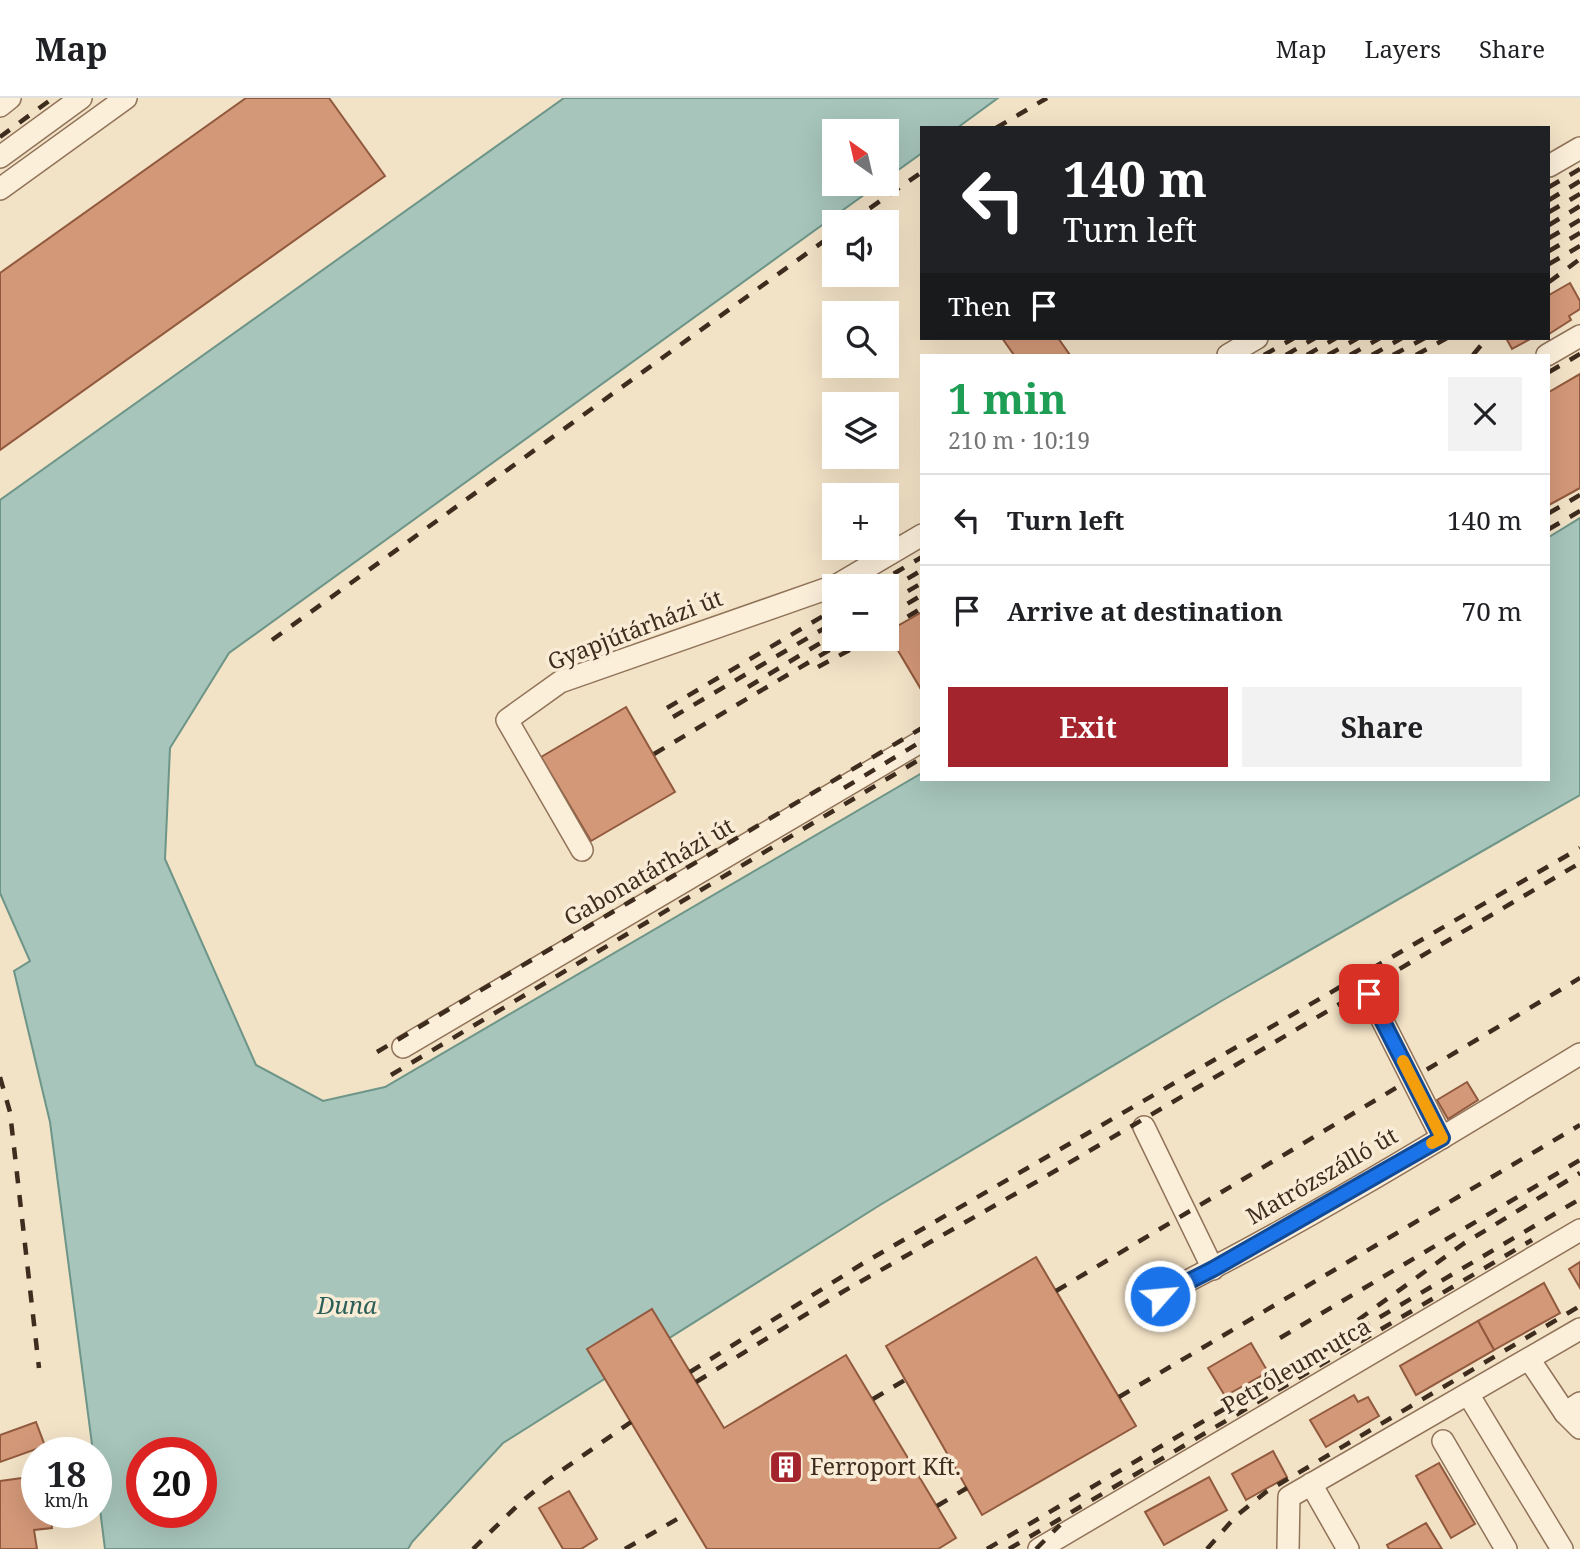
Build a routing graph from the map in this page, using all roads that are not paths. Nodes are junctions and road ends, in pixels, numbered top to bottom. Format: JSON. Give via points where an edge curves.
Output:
{"nodes":[{"id":1,"x":10,"y":98,"type":"edge"},
{"id":2,"x":81,"y":98,"type":"edge"},
{"id":3,"x":126,"y":98,"type":"edge"},
{"id":4,"x":0,"y":106,"type":"edge"},
{"id":5,"x":1580,"y":148,"type":"edge"},
{"id":6,"x":0,"y":157,"type":"edge"},
{"id":7,"x":1550,"y":165,"type":"edge"},
{"id":8,"x":0,"y":189,"type":"edge"},
{"id":9,"x":1580,"y":336,"type":"edge"},
{"id":10,"x":1253,"y":340,"type":"edge"},
{"id":11,"x":1229,"y":354,"type":"edge"},
{"id":12,"x":1549,"y":354,"type":"edge"},
{"id":13,"x":920,"y":536,"type":"edge"},
{"id":14,"x":920,"y":742,"type":"edge"},
{"id":15,"x":582,"y":850,"type":"dead end"},
{"id":16,"x":1369,"y":994,"type":"dead end"},
{"id":17,"x":403,"y":1047,"type":"dead end"},
{"id":18,"x":1580,"y":1054,"type":"edge"},
{"id":19,"x":1143,"y":1127,"type":"dead end"},
{"id":20,"x":1442,"y":1138,"type":"junction"},
{"id":21,"x":1580,"y":1230,"type":"edge"},
{"id":22,"x":1213,"y":1269,"type":"junction"},
{"id":23,"x":1160,"y":1296,"type":"dead end"},
{"id":24,"x":1580,"y":1329,"type":"edge"},
{"id":25,"x":1529,"y":1359,"type":"junction"},
{"id":26,"x":1468,"y":1394,"type":"junction"},
{"id":27,"x":1572,"y":1408,"type":"edge"},
{"id":28,"x":1580,"y":1428,"type":"edge"},
{"id":29,"x":1443,"y":1441,"type":"dead end"},
{"id":30,"x":1311,"y":1484,"type":"junction"},
{"id":31,"x":1039,"y":1549,"type":"edge"},
{"id":32,"x":1288,"y":1549,"type":"edge"},
{"id":33,"x":1348,"y":1549,"type":"edge"},
{"id":34,"x":1506,"y":1549,"type":"edge"},
{"id":35,"x":1562,"y":1549,"type":"edge"}],
"edges":[{"from":1,"to":4,"type":"street"},
{"from":2,"to":6,"type":"street"},
{"from":3,"to":8,"type":"street"},
{"from":5,"to":7,"type":"street"},
{"from":9,"to":12,"type":"street"},
{"from":10,"to":11,"type":"street"},
{"from":13,"to":15,"type":"street","name":"Gyapjútárházi út","via":[[837,585],[560,682],[507,720]]},
{"from":14,"to":17,"type":"street","name":"Gabonatárházi út"},
{"from":16,"to":20,"type":"street"},
{"from":18,"to":20,"type":"street","name":"Matrózszálló út"},
{"from":19,"to":22,"type":"street"},
{"from":20,"to":22,"type":"street","name":"Matrózszálló út"},
{"from":21,"to":31,"type":"street","name":"Petróleum utca"},
{"from":22,"to":23,"type":"street","name":"Matrózszálló út"},
{"from":24,"to":25,"type":"street"},
{"from":25,"to":26,"type":"street"},
{"from":25,"to":27,"type":"street"},
{"from":26,"to":30,"type":"street"},
{"from":26,"to":35,"type":"street"},
{"from":27,"to":28,"type":"street"},
{"from":29,"to":34,"type":"street"},
{"from":30,"to":32,"type":"street","via":[[1289,1497]]},
{"from":30,"to":33,"type":"street"}]}
